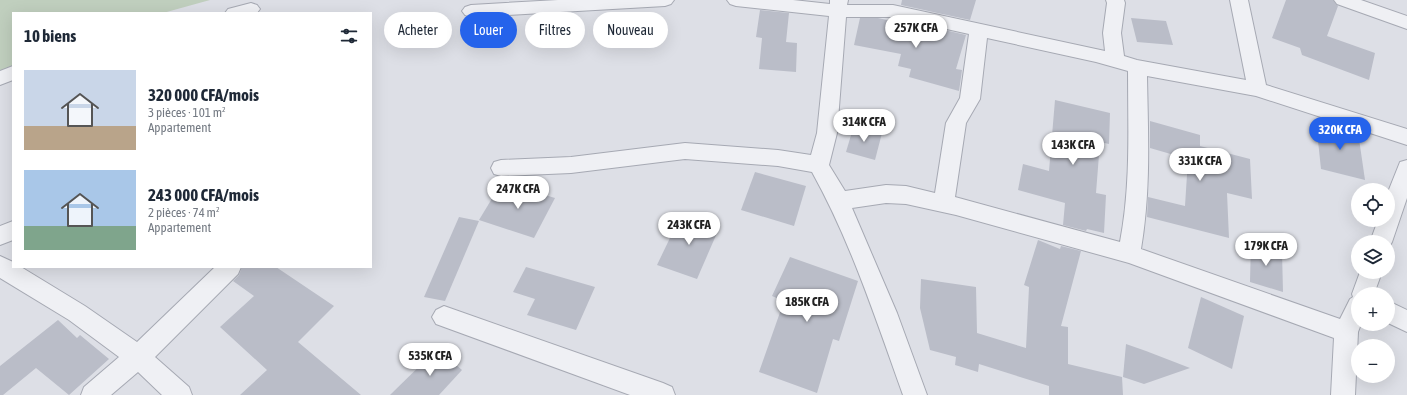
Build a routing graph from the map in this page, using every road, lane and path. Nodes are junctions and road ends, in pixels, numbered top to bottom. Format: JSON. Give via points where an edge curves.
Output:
{"nodes":[{"id":1,"x":665,"y":0,"type":"edge"},
{"id":2,"x":736,"y":0,"type":"edge"},
{"id":3,"x":1115,"y":0,"type":"edge"},
{"id":4,"x":1239,"y":0,"type":"edge"},
{"id":5,"x":1343,"y":0,"type":"edge"},
{"id":6,"x":839,"y":5,"type":"edge"},
{"id":7,"x":252,"y":9,"type":"dead end"},
{"id":8,"x":471,"y":10,"type":"dead end"},
{"id":9,"x":238,"y":12,"type":"edge"},
{"id":10,"x":1407,"y":23,"type":"edge"},
{"id":11,"x":979,"y":29,"type":"junction"},
{"id":12,"x":1115,"y":61,"type":"junction"},
{"id":13,"x":1137,"y":67,"type":"junction"},
{"id":14,"x":12,"y":73,"type":"edge"},
{"id":15,"x":0,"y":78,"type":"edge"},
{"id":16,"x":1257,"y":89,"type":"junction"},
{"id":17,"x":1407,"y":137,"type":"edge"},
{"id":18,"x":819,"y":165,"type":"junction"},
{"id":19,"x":501,"y":168,"type":"dead end"},
{"id":20,"x":1407,"y":168,"type":"edge"},
{"id":21,"x":839,"y":201,"type":"junction"},
{"id":22,"x":944,"y":203,"type":"junction"},
{"id":23,"x":12,"y":230,"type":"edge"},
{"id":24,"x":1383,"y":235,"type":"edge"},
{"id":25,"x":0,"y":236,"type":"edge"},
{"id":26,"x":1130,"y":254,"type":"junction"},
{"id":27,"x":0,"y":266,"type":"edge"},
{"id":28,"x":229,"y":268,"type":"edge"},
{"id":29,"x":1395,"y":315,"type":"edge"},
{"id":30,"x":444,"y":317,"type":"dead end"},
{"id":31,"x":1351,"y":321,"type":"edge"},
{"id":32,"x":1407,"y":321,"type":"edge"},
{"id":33,"x":1346,"y":332,"type":"junction"},
{"id":34,"x":138,"y":357,"type":"junction"},
{"id":35,"x":93,"y":395,"type":"edge"},
{"id":36,"x":180,"y":395,"type":"edge"},
{"id":37,"x":663,"y":395,"type":"edge"},
{"id":38,"x":915,"y":395,"type":"edge"},
{"id":39,"x":1343,"y":395,"type":"edge"}],
"edges":[{"from":1,"to":8,"type":"street"},
{"from":2,"to":6,"type":"street"},
{"from":3,"to":12,"type":"street","via":[[1112,33]]},
{"from":4,"to":16,"type":"street"},
{"from":5,"to":10,"type":"street"},
{"from":6,"to":11,"type":"street","via":[[893,11]]},
{"from":6,"to":18,"type":"street","via":[[827,133]]},
{"from":7,"to":9,"type":"street"},
{"from":11,"to":12,"type":"street"},
{"from":11,"to":22,"type":"street","via":[[970,99],[956,123]]},
{"from":12,"to":13,"type":"street"},
{"from":13,"to":16,"type":"street"},
{"from":13,"to":26,"type":"street","via":[[1139,157],[1136,214]]},
{"from":14,"to":15,"type":"street"},
{"from":16,"to":17,"type":"street"},
{"from":18,"to":19,"type":"street","via":[[778,158],[685,151],[571,165]]},
{"from":18,"to":21,"type":"street"},
{"from":20,"to":24,"type":"street"},
{"from":21,"to":22,"type":"street","via":[[886,194],[906,195]]},
{"from":21,"to":38,"type":"street"},
{"from":22,"to":26,"type":"street"},
{"from":23,"to":25,"type":"street"},
{"from":26,"to":33,"type":"street"},
{"from":27,"to":34,"type":"street","via":[[77,313]]},
{"from":28,"to":34,"type":"street"},
{"from":29,"to":32,"type":"street"},
{"from":30,"to":37,"type":"street"},
{"from":31,"to":33,"type":"street"},
{"from":33,"to":39,"type":"street"},
{"from":34,"to":35,"type":"street"},
{"from":34,"to":36,"type":"street"}]}
